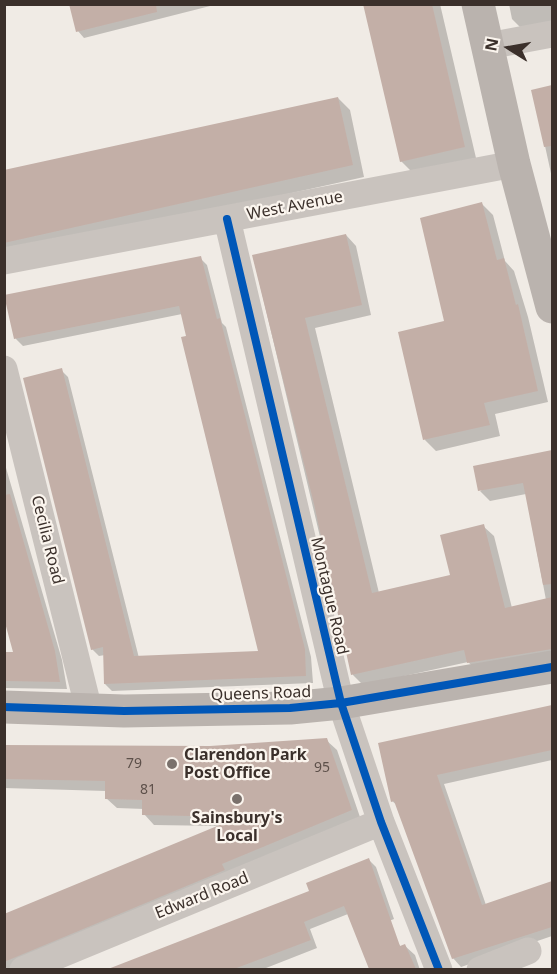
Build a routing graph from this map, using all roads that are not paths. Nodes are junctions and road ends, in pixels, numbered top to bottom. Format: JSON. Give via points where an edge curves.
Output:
{"nodes":[{"id":1,"x":478,"y":4,"type":"edge"},
{"id":2,"x":552,"y":34,"type":"edge"},
{"id":3,"x":488,"y":46,"type":"junction"},
{"id":4,"x":514,"y":164,"type":"junction"},
{"id":5,"x":226,"y":219,"type":"junction"},
{"id":6,"x":4,"y":261,"type":"edge"},
{"id":7,"x":552,"y":307,"type":"edge"},
{"id":8,"x":4,"y":369,"type":"edge"},
{"id":9,"x":552,"y":667,"type":"edge"},
{"id":10,"x":341,"y":703,"type":"junction"},
{"id":11,"x":4,"y":707,"type":"edge"},
{"id":12,"x":89,"y":710,"type":"junction"},
{"id":13,"x":381,"y":822,"type":"junction"},
{"id":14,"x":528,"y":951,"type":"dead end"},
{"id":15,"x":24,"y":969,"type":"edge"},
{"id":16,"x":439,"y":969,"type":"edge"},
{"id":17,"x":480,"y":969,"type":"edge"}],
"edges":[{"from":1,"to":3,"type":"street"},
{"from":2,"to":3,"type":"street"},
{"from":3,"to":4,"type":"street"},
{"from":4,"to":5,"type":"street","name":"West Avenue"},
{"from":4,"to":7,"type":"street"},
{"from":5,"to":6,"type":"street","name":"West Avenue"},
{"from":5,"to":10,"type":"street","name":"Montague Road"},
{"from":8,"to":12,"type":"street","name":"Cecilia Road"},
{"from":9,"to":10,"type":"street","name":"Queens Road"},
{"from":10,"to":12,"type":"street","name":"Queens Road","via":[[290,708]]},
{"from":10,"to":13,"type":"street","name":"Montague Road"},
{"from":11,"to":12,"type":"street","name":"Queens Road"},
{"from":13,"to":15,"type":"street","name":"Edward Road"},
{"from":13,"to":16,"type":"street","name":"Montague Road"},
{"from":14,"to":17,"type":"street"}]}
